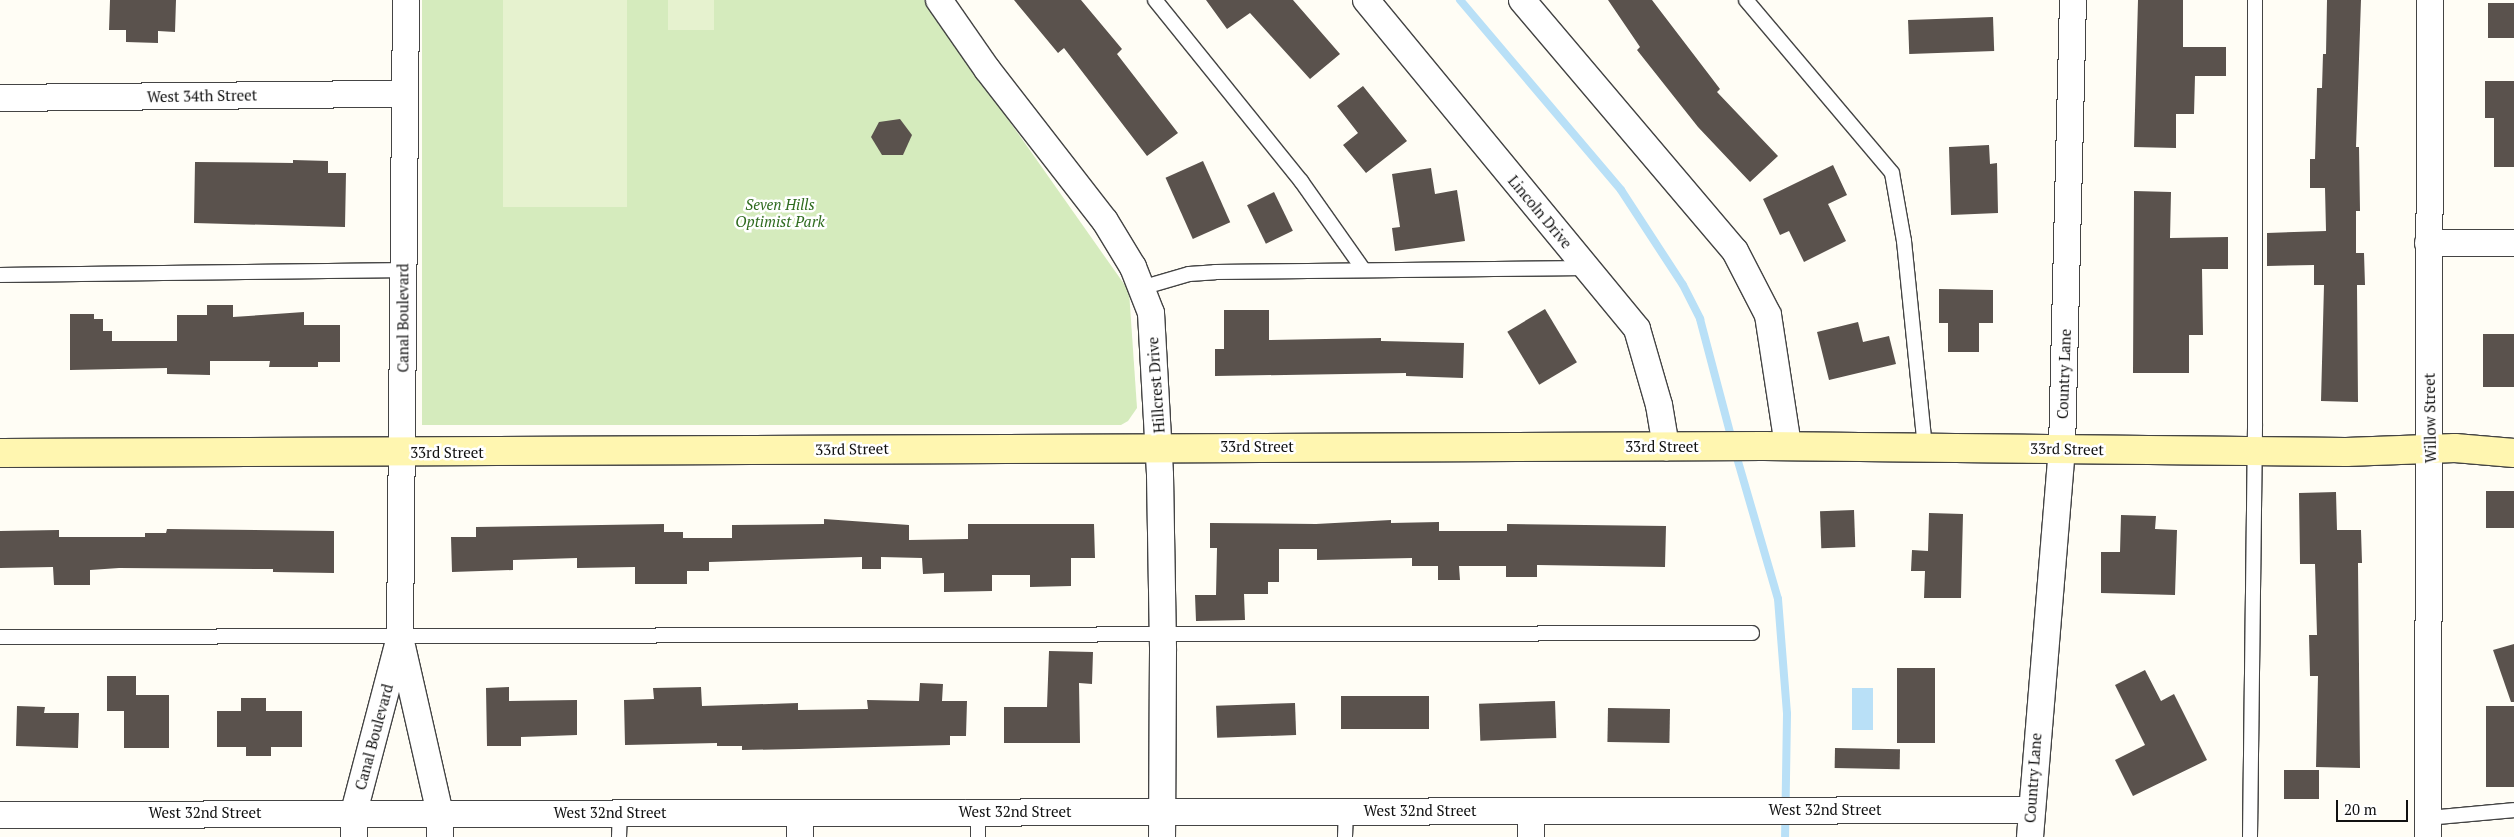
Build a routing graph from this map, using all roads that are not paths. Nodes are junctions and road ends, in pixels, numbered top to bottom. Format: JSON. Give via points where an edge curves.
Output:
{"nodes":[{"id":1,"x":406,"y":0,"type":"edge"},
{"id":2,"x":939,"y":0,"type":"edge"},
{"id":3,"x":1155,"y":0,"type":"edge"},
{"id":4,"x":1366,"y":0,"type":"edge"},
{"id":5,"x":1522,"y":0,"type":"edge"},
{"id":6,"x":1746,"y":0,"type":"edge"},
{"id":7,"x":2073,"y":0,"type":"edge"},
{"id":8,"x":2255,"y":0,"type":"edge"},
{"id":9,"x":2430,"y":0,"type":"edge"},
{"id":10,"x":405,"y":94,"type":"junction"},
{"id":11,"x":0,"y":98,"type":"edge"},
{"id":12,"x":2428,"y":243,"type":"junction"},
{"id":13,"x":2514,"y":243,"type":"edge"},
{"id":14,"x":1587,"y":268,"type":"junction"},
{"id":15,"x":1363,"y":269,"type":"junction"},
{"id":16,"x":403,"y":270,"type":"junction"},
{"id":17,"x":0,"y":275,"type":"edge"},
{"id":18,"x":1141,"y":288,"type":"junction"},
{"id":19,"x":1776,"y":446,"type":"junction"},
{"id":20,"x":1160,"y":447,"type":"junction"},
{"id":21,"x":1666,"y":447,"type":"junction"},
{"id":22,"x":1925,"y":447,"type":"junction"},
{"id":23,"x":2062,"y":449,"type":"junction"},
{"id":24,"x":2430,"y":449,"type":"junction"},
{"id":25,"x":2254,"y":451,"type":"junction"},
{"id":26,"x":0,"y":453,"type":"edge"},
{"id":27,"x":401,"y":453,"type":"junction"},
{"id":28,"x":2514,"y":453,"type":"edge"},
{"id":29,"x":1752,"y":633,"type":"dead end"},
{"id":30,"x":1163,"y":635,"type":"junction"},
{"id":31,"x":0,"y":637,"type":"edge"},
{"id":32,"x":400,"y":637,"type":"junction"},
{"id":33,"x":2030,"y":810,"type":"junction"},
{"id":34,"x":2514,"y":810,"type":"edge"},
{"id":35,"x":1531,"y":811,"type":"junction"},
{"id":36,"x":1346,"y":812,"type":"junction"},
{"id":37,"x":0,"y":815,"type":"edge"},
{"id":38,"x":1162,"y":824,"type":"edge"},
{"id":39,"x":354,"y":825,"type":"edge"},
{"id":40,"x":440,"y":825,"type":"edge"},
{"id":41,"x":620,"y":825,"type":"edge"},
{"id":42,"x":800,"y":825,"type":"edge"},
{"id":43,"x":978,"y":825,"type":"edge"},
{"id":44,"x":2428,"y":827,"type":"edge"},
{"id":45,"x":1345,"y":837,"type":"edge"},
{"id":46,"x":1531,"y":837,"type":"edge"},
{"id":47,"x":2030,"y":837,"type":"edge"},
{"id":48,"x":2250,"y":837,"type":"edge"}],
"edges":[{"from":1,"to":10,"type":"street","name":"Canal Boulevard"},
{"from":2,"to":18,"type":"street","name":"Hillcrest Drive","via":[[987,69],[1105,221],[1133,267]]},
{"from":3,"to":15,"type":"lane","via":[[1301,181]]},
{"from":4,"to":14,"type":"street","name":"Lincoln Drive"},
{"from":5,"to":19,"type":"street","via":[[1736,251],[1768,315]]},
{"from":6,"to":22,"type":"lane","via":[[1892,173],[1904,241]]},
{"from":7,"to":23,"type":"street","name":"Country Lane"},
{"from":8,"to":25,"type":"lane"},
{"from":9,"to":12,"type":"street","name":"Willow Street"},
{"from":10,"to":11,"type":"street","name":"West 34th Street"},
{"from":10,"to":16,"type":"street","name":"Canal Boulevard"},
{"from":12,"to":13,"type":"street"},
{"from":12,"to":24,"type":"street","name":"Willow Street"},
{"from":14,"to":15,"type":"lane"},
{"from":14,"to":21,"type":"street","name":"Lincoln Drive","via":[[1637,329],[1660,405]]},
{"from":15,"to":18,"type":"lane","via":[[1189,274]]},
{"from":16,"to":17,"type":"lane"},
{"from":16,"to":27,"type":"street","name":"Canal Boulevard"},
{"from":18,"to":20,"type":"street","name":"Hillcrest Drive","via":[[1151,313]]},
{"from":19,"to":21,"type":"street","name":"33rd Street"},
{"from":19,"to":22,"type":"street","name":"33rd Street"},
{"from":20,"to":21,"type":"street","name":"33rd Street"},
{"from":20,"to":27,"type":"street","name":"33rd Street"},
{"from":20,"to":30,"type":"street","name":"Hillcrest Drive"},
{"from":22,"to":23,"type":"street","name":"33rd Street"},
{"from":23,"to":25,"type":"street","name":"33rd Street"},
{"from":23,"to":33,"type":"street","name":"Country Lane"},
{"from":24,"to":25,"type":"street","name":"33rd Street"},
{"from":24,"to":28,"type":"street","name":"33rd Street"},
{"from":24,"to":44,"type":"street","name":"Willow Street"},
{"from":25,"to":48,"type":"lane"},
{"from":26,"to":27,"type":"street","name":"33rd Street"},
{"from":27,"to":32,"type":"street","name":"Canal Boulevard"},
{"from":29,"to":30,"type":"lane"},
{"from":30,"to":32,"type":"lane"},
{"from":30,"to":38,"type":"street","name":"Hillcrest Drive"},
{"from":31,"to":32,"type":"lane"},
{"from":32,"to":39,"type":"street","name":"Canal Boulevard"},
{"from":32,"to":40,"type":"street","name":"Canal Boulevard"},
{"from":33,"to":35,"type":"street","name":"West 32nd Street"},
{"from":33,"to":47,"type":"street","name":"Country Lane"},
{"from":34,"to":44,"type":"lane"},
{"from":35,"to":36,"type":"street","name":"West 32nd Street"},
{"from":35,"to":46,"type":"street"},
{"from":36,"to":38,"type":"street","name":"West 32nd Street"},
{"from":36,"to":45,"type":"lane"},
{"from":37,"to":39,"type":"street","name":"West 32nd Street"},
{"from":38,"to":43,"type":"street","name":"West 32nd Street"},
{"from":39,"to":40,"type":"street","name":"West 32nd Street"},
{"from":40,"to":41,"type":"street","name":"West 32nd Street"},
{"from":41,"to":42,"type":"street","name":"West 32nd Street"},
{"from":42,"to":43,"type":"street","name":"West 32nd Street"}]}
